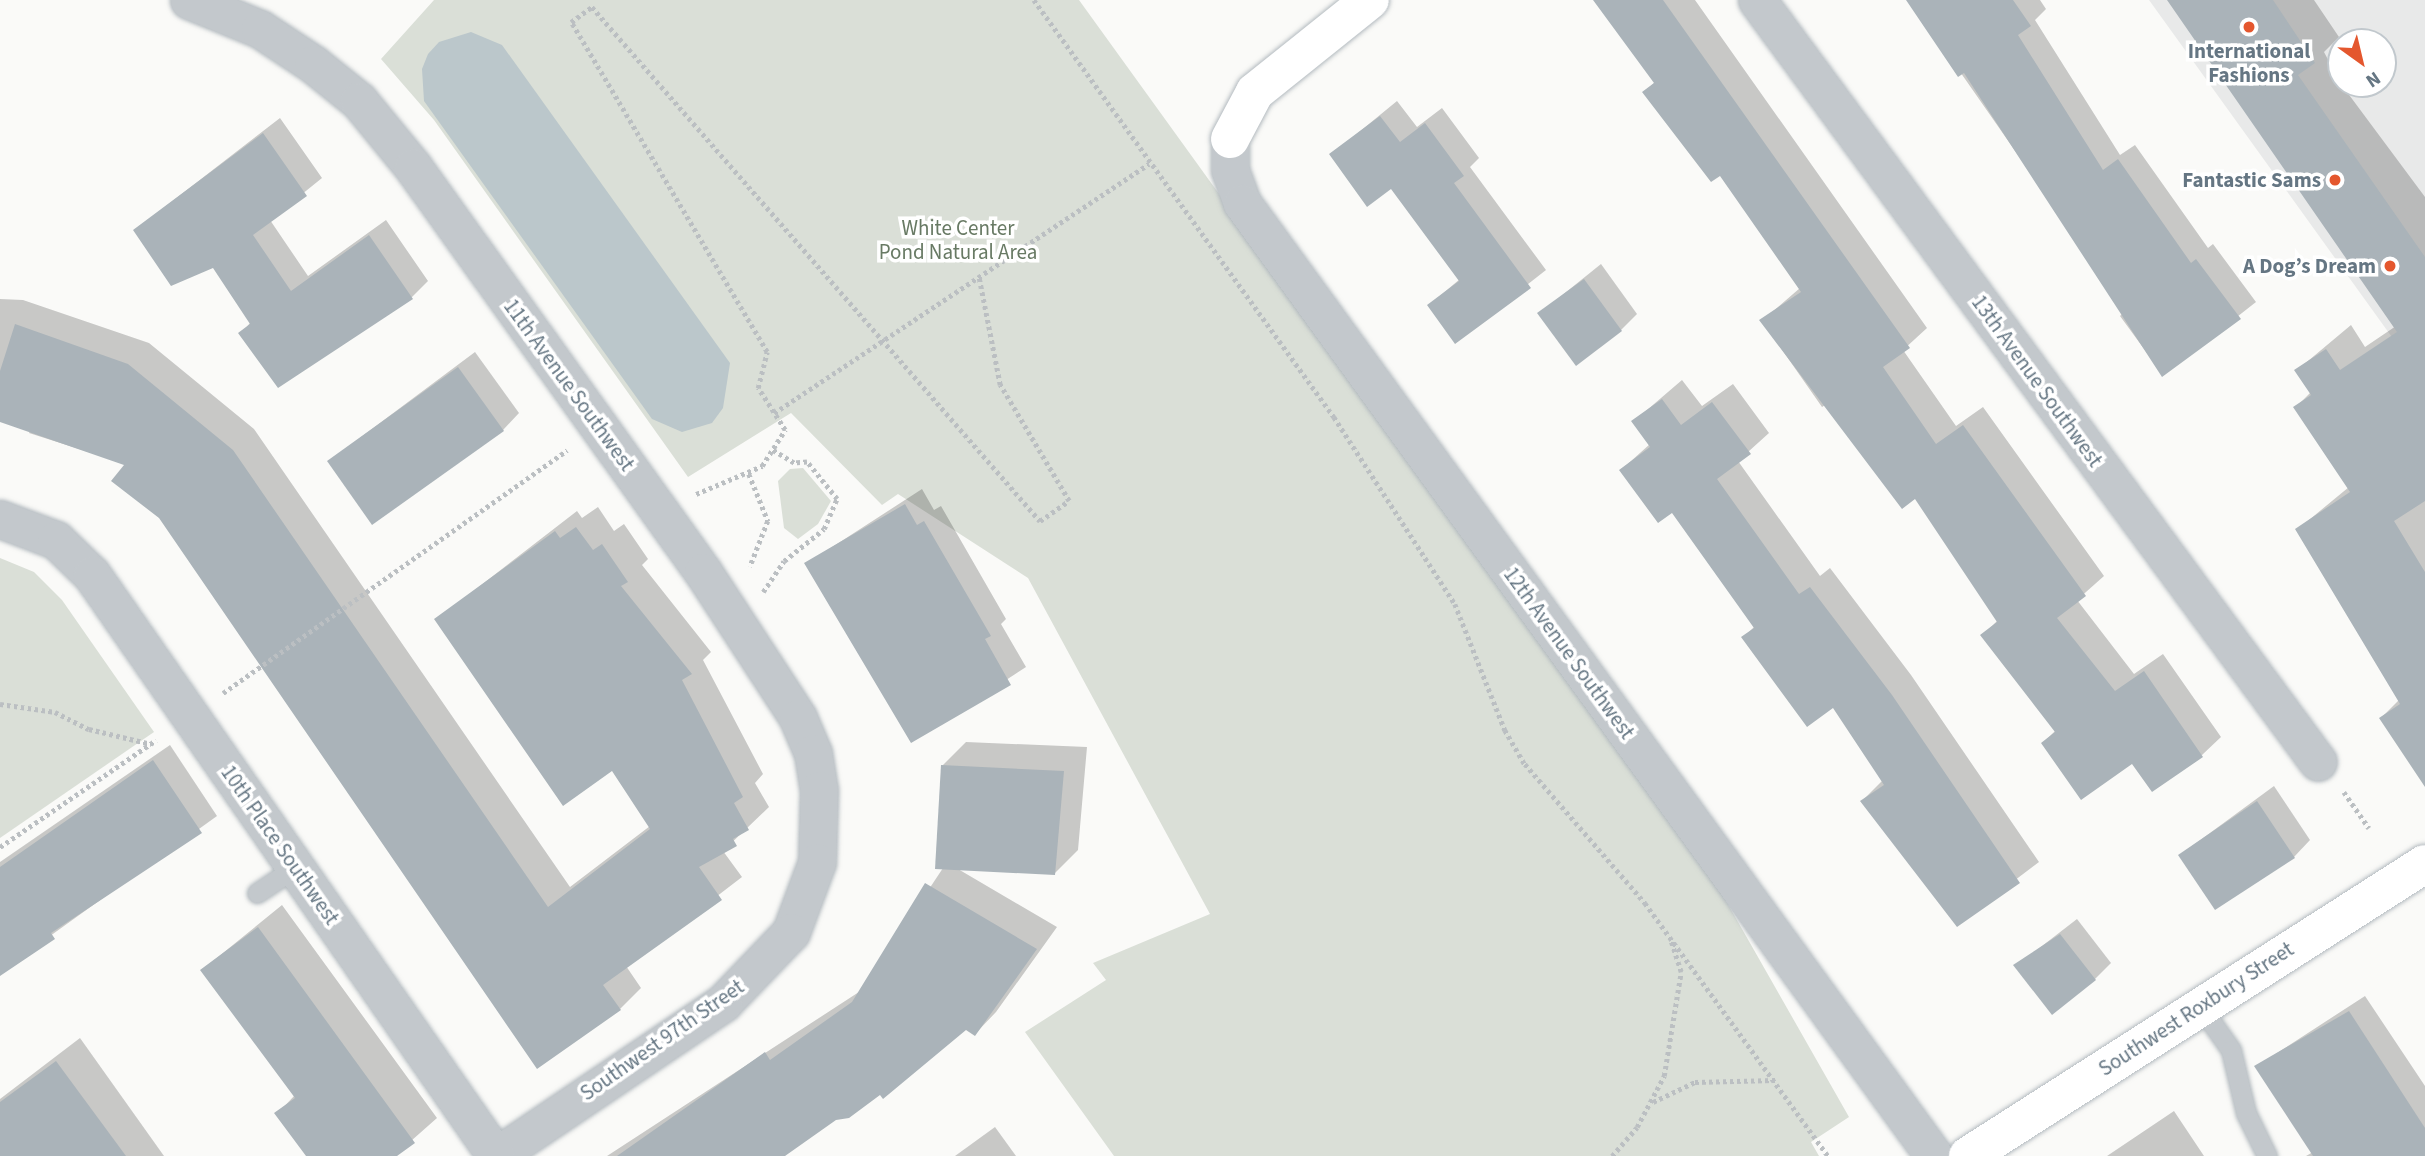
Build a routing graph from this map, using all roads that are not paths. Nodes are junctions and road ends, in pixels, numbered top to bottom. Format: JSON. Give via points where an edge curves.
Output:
{"nodes":[{"id":1,"x":189,"y":0,"type":"edge"},
{"id":2,"x":1370,"y":0,"type":"edge"},
{"id":3,"x":1757,"y":0,"type":"edge"},
{"id":4,"x":1230,"y":139,"type":"joint"},
{"id":5,"x":0,"y":519,"type":"edge"},
{"id":6,"x":2328,"y":772,"type":"road end"},
{"id":7,"x":817,"y":862,"type":"joint"},
{"id":8,"x":2425,"y":864,"type":"edge"},
{"id":9,"x":296,"y":867,"type":"junction"},
{"id":10,"x":257,"y":894,"type":"dead end"},
{"id":11,"x":2200,"y":1006,"type":"junction"},
{"id":12,"x":496,"y":1156,"type":"edge"},
{"id":13,"x":1934,"y":1156,"type":"edge"},
{"id":14,"x":1968,"y":1156,"type":"edge"},
{"id":15,"x":2267,"y":1156,"type":"edge"}],
"edges":[{"from":1,"to":7,"type":"street","name":"11th Avenue Southwest","via":[[260,29],[313,64],[359,101],[414,167],[703,572],[798,718],[819,790]]},
{"from":2,"to":4,"type":"main road","via":[[1255,92]]},
{"from":3,"to":6,"type":"street","name":"13th Avenue Southwest"},
{"from":4,"to":13,"type":"street","name":"12th Avenue Southwest","via":[[1230,170],[1242,203]]},
{"from":5,"to":9,"type":"street","name":"10th Place Southwest","via":[[55,540],[92,575]]},
{"from":7,"to":12,"type":"street","name":"Southwest 97th Street","via":[[792,932],[761,970],[723,1003]]},
{"from":8,"to":11,"type":"main road","name":"Southwest Roxbury Street"},
{"from":9,"to":10,"type":"lane"},
{"from":9,"to":12,"type":"street","name":"10th Place Southwest"},
{"from":11,"to":14,"type":"main road","name":"Southwest Roxbury Street"},
{"from":11,"to":15,"type":"lane","via":[[2231,1050],[2246,1113]]}]}
